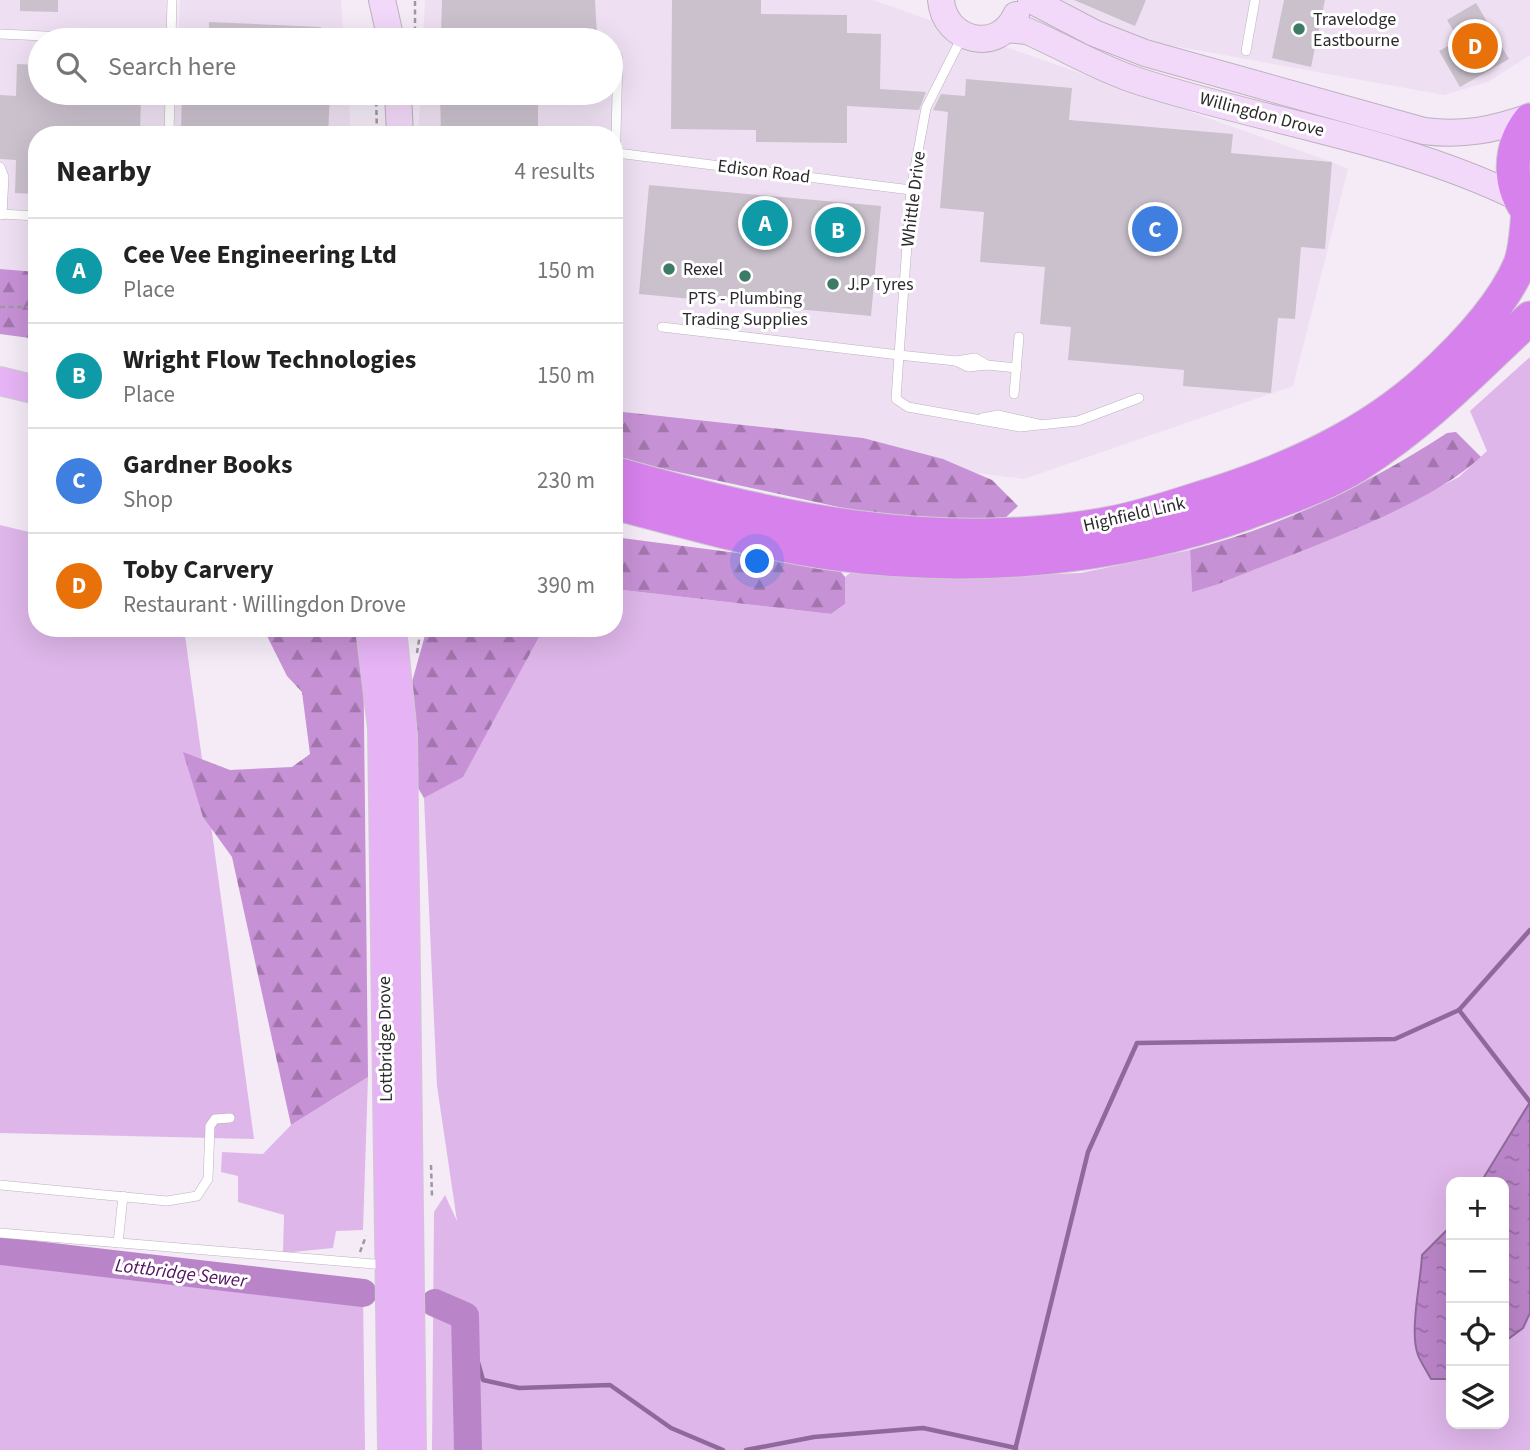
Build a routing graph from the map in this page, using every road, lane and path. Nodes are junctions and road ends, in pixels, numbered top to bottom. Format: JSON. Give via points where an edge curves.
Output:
{"nodes":[{"id":1,"x":172,"y":0,"type":"edge"},
{"id":2,"x":382,"y":0,"type":"edge"},
{"id":3,"x":402,"y":0,"type":"edge"},
{"id":4,"x":415,"y":0,"type":"edge"},
{"id":5,"x":1020,"y":0,"type":"edge"},
{"id":6,"x":1031,"y":0,"type":"edge"},
{"id":7,"x":1255,"y":0,"type":"edge"},
{"id":8,"x":940,"y":1,"type":"edge"},
{"id":9,"x":171,"y":28,"type":"edge"},
{"id":10,"x":388,"y":28,"type":"edge"},
{"id":11,"x":398,"y":28,"type":"edge"},
{"id":12,"x":415,"y":28,"type":"edge"},
{"id":13,"x":1007,"y":29,"type":"junction"},
{"id":14,"x":0,"y":34,"type":"edge"},
{"id":15,"x":28,"y":35,"type":"edge"},
{"id":16,"x":963,"y":36,"type":"junction"},
{"id":17,"x":1246,"y":51,"type":"dead end"},
{"id":18,"x":170,"y":105,"type":"edge"},
{"id":19,"x":376,"y":105,"type":"edge"},
{"id":20,"x":399,"y":105,"type":"edge"},
{"id":21,"x":618,"y":105,"type":"edge"},
{"id":22,"x":1530,"y":119,"type":"edge"},
{"id":23,"x":169,"y":126,"type":"edge"},
{"id":24,"x":377,"y":126,"type":"edge"},
{"id":25,"x":400,"y":126,"type":"edge"},
{"id":26,"x":617,"y":126,"type":"edge"},
{"id":27,"x":623,"y":154,"type":"edge"},
{"id":28,"x":0,"y":167,"type":"edge"},
{"id":29,"x":911,"y":190,"type":"junction"},
{"id":30,"x":1526,"y":208,"type":"edge"},
{"id":31,"x":1,"y":214,"type":"edge"},
{"id":32,"x":28,"y":216,"type":"edge"},
{"id":33,"x":0,"y":307,"type":"edge"},
{"id":34,"x":28,"y":307,"type":"edge"},
{"id":35,"x":1530,"y":318,"type":"edge"},
{"id":36,"x":662,"y":327,"type":"dead end"},
{"id":37,"x":1020,"y":337,"type":"dead end"},
{"id":38,"x":899,"y":355,"type":"junction"},
{"id":39,"x":1017,"y":369,"type":"junction"},
{"id":40,"x":0,"y":381,"type":"edge"},
{"id":41,"x":28,"y":388,"type":"edge"},
{"id":42,"x":1014,"y":394,"type":"dead end"},
{"id":43,"x":1139,"y":398,"type":"dead end"},
{"id":44,"x":623,"y":476,"type":"edge"},
{"id":45,"x":623,"y":506,"type":"edge"},
{"id":46,"x":371,"y":637,"type":"edge"},
{"id":47,"x":392,"y":637,"type":"edge"},
{"id":48,"x":404,"y":637,"type":"edge"},
{"id":49,"x":399,"y":680,"type":"junction"},
{"id":50,"x":230,"y":1118,"type":"dead end"},
{"id":51,"x":0,"y":1185,"type":"edge"},
{"id":52,"x":123,"y":1196,"type":"junction"},
{"id":53,"x":0,"y":1233,"type":"edge"},
{"id":54,"x":118,"y":1243,"type":"junction"},
{"id":55,"x":388,"y":1265,"type":"junction"},
{"id":56,"x":392,"y":1450,"type":"edge"},
{"id":57,"x":412,"y":1450,"type":"edge"}],
"edges":[{"from":1,"to":9,"type":"lane"},
{"from":2,"to":10,"type":"street"},
{"from":3,"to":11,"type":"street"},
{"from":4,"to":12,"type":"path"},
{"from":5,"to":13,"type":"street"},
{"from":6,"to":22,"type":"street","name":"Willingdon Drove","via":[[1144,53],[1424,131],[1474,133]]},
{"from":7,"to":17,"type":"lane"},
{"from":8,"to":16,"type":"street","via":[[947,22]]},
{"from":13,"to":16,"type":"street","via":[[986,39]]},
{"from":13,"to":30,"type":"street","name":"Willingdon Drove","via":[[1027,31],[1135,80],[1350,137],[1452,171]]},
{"from":14,"to":15,"type":"lane"},
{"from":16,"to":29,"type":"lane","name":"Whittle Drive","via":[[926,108]]},
{"from":18,"to":23,"type":"lane"},
{"from":19,"to":24,"type":"path"},
{"from":20,"to":25,"type":"street"},
{"from":21,"to":26,"type":"lane"},
{"from":22,"to":30,"type":"highway","via":[[1515,146],[1512,163]]},
{"from":27,"to":29,"type":"lane","name":"Edison Road"},
{"from":28,"to":31,"type":"lane","via":[[4,177]]},
{"from":29,"to":38,"type":"lane","name":"Whittle Drive"},
{"from":30,"to":44,"type":"highway","name":"Highfield Link","via":[[1519,265],[1501,295],[1444,364],[1412,394],[1338,444],[1304,460],[1171,507],[1112,523],[1047,531],[917,534],[842,527],[753,510]]},
{"from":31,"to":32,"type":"lane"},
{"from":33,"to":34,"type":"path"},
{"from":35,"to":45,"type":"highway","name":"Highfield Link","via":[[1434,411],[1355,467],[1308,490],[1215,524],[1116,549],[1034,560],[891,560],[781,543]]},
{"from":36,"to":38,"type":"lane"},
{"from":37,"to":39,"type":"lane"},
{"from":38,"to":39,"type":"lane","via":[[956,361],[968,367]]},
{"from":38,"to":43,"type":"lane","name":"Whittle Drive","via":[[896,399],[908,407],[982,418],[1019,417],[1043,425],[1078,421]]},
{"from":39,"to":42,"type":"lane"},
{"from":40,"to":41,"type":"main road"},
{"from":46,"to":55,"type":"main road","name":"Lottbridge Drove","via":[[382,727]]},
{"from":47,"to":49,"type":"main road","name":"Lottbridge Drove"},
{"from":48,"to":49,"type":"main road"},
{"from":49,"to":57,"type":"main road","name":"Lottbridge Drove"},
{"from":50,"to":52,"type":"lane","via":[[215,1119],[210,1126],[208,1179],[197,1196],[167,1200]]},
{"from":51,"to":52,"type":"lane"},
{"from":52,"to":54,"type":"lane"},
{"from":53,"to":54,"type":"lane"},
{"from":54,"to":55,"type":"lane"},
{"from":55,"to":56,"type":"main road","name":"Lottbridge Drove"}]}
